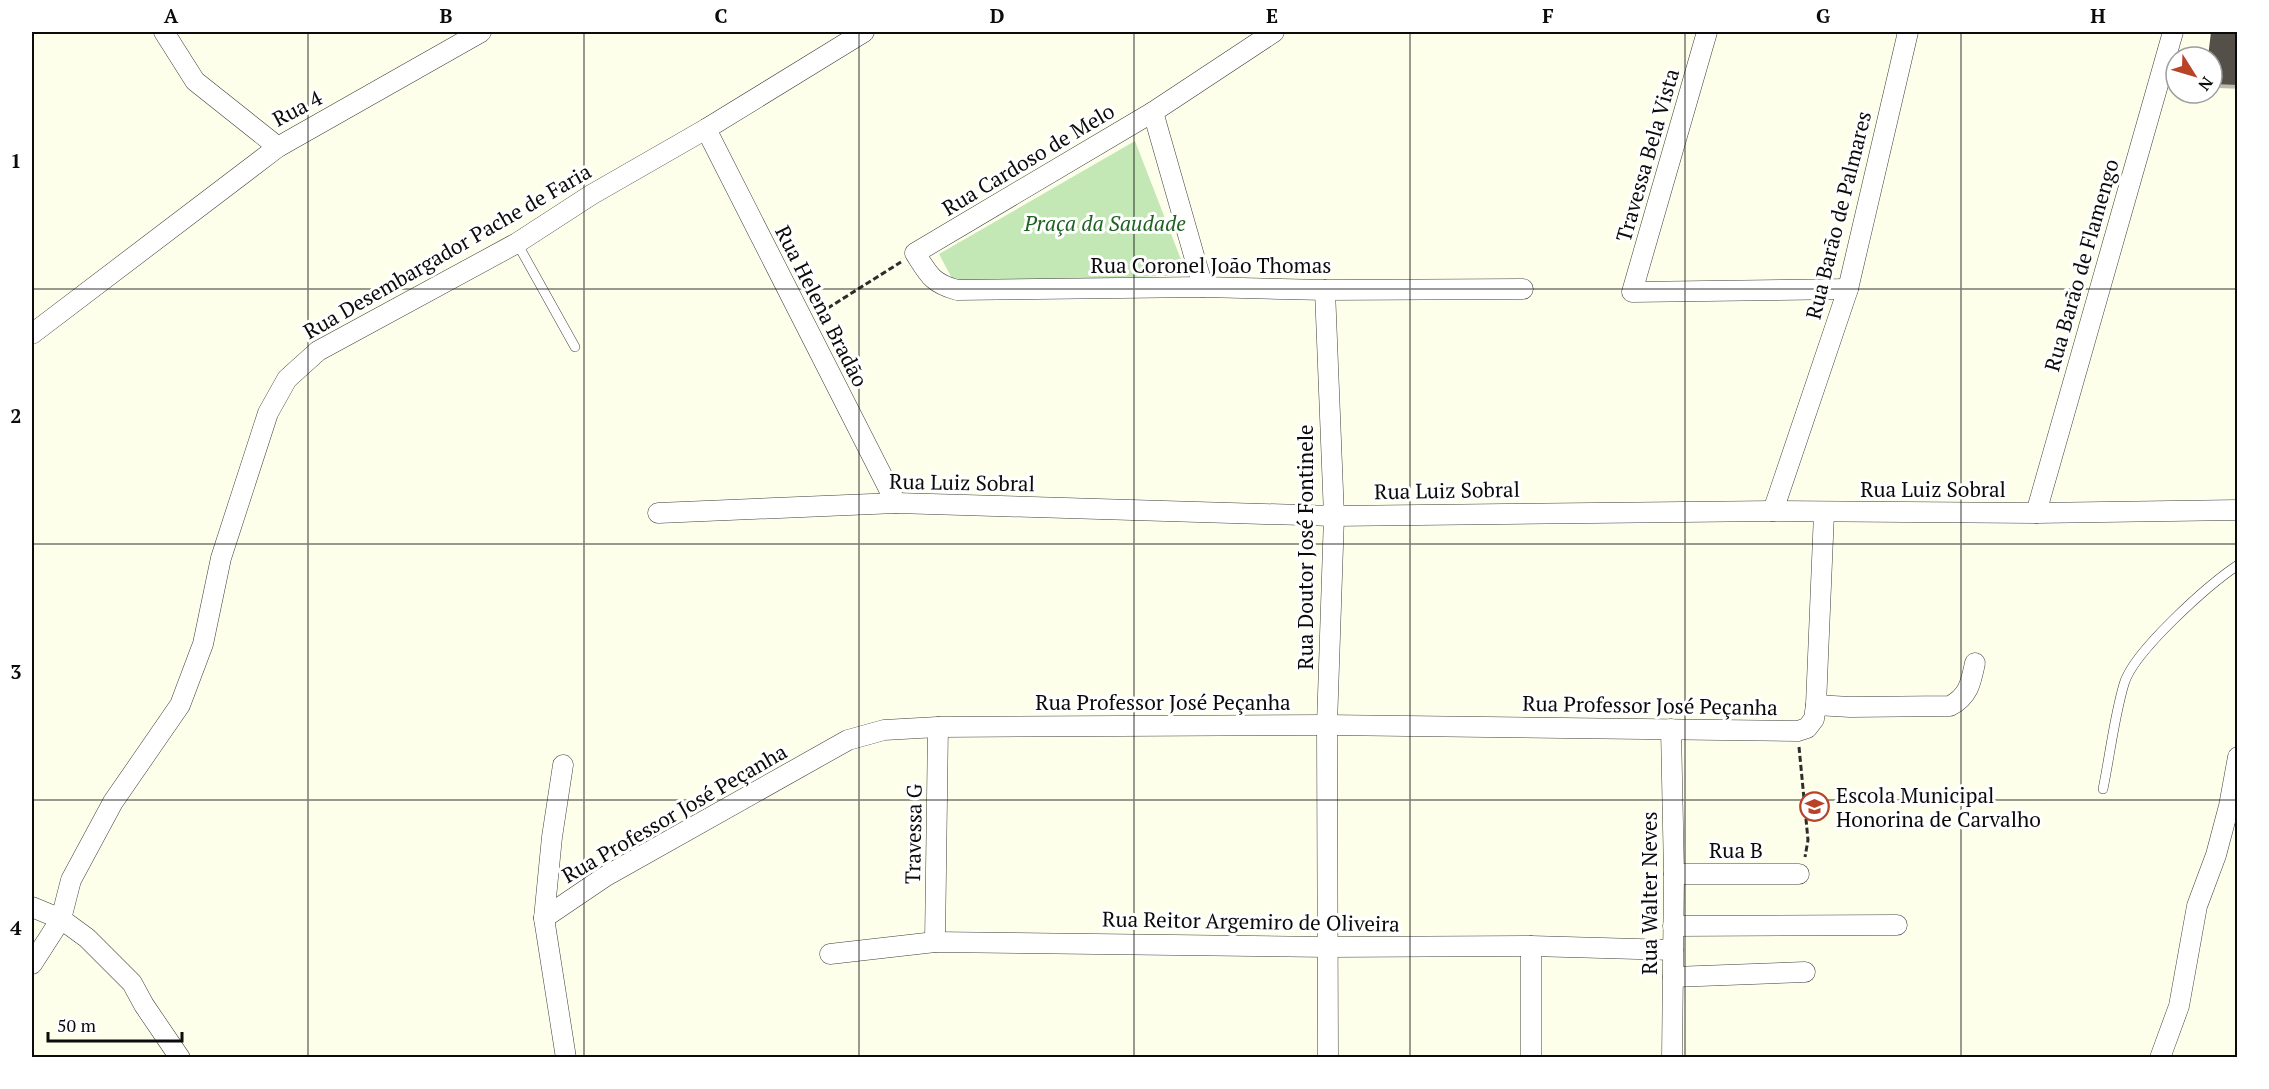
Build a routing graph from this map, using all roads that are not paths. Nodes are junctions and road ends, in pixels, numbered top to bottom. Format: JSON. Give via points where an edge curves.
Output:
{"nodes":[{"id":1,"x":164,"y":32,"type":"edge"},
{"id":2,"x":481,"y":32,"type":"edge"},
{"id":3,"x":864,"y":32,"type":"edge"},
{"id":4,"x":1274,"y":32,"type":"edge"},
{"id":5,"x":1707,"y":32,"type":"edge"},
{"id":6,"x":1908,"y":32,"type":"edge"},
{"id":7,"x":2173,"y":32,"type":"edge"},
{"id":8,"x":1153,"y":112,"type":"junction"},
{"id":9,"x":706,"y":129,"type":"junction"},
{"id":10,"x":278,"y":147,"type":"junction"},
{"id":11,"x":517,"y":243,"type":"junction"},
{"id":12,"x":915,"y":253,"type":"joint"},
{"id":13,"x":1203,"y":287,"type":"junction"},
{"id":14,"x":1523,"y":289,"type":"dead end"},
{"id":15,"x":1325,"y":290,"type":"junction"},
{"id":16,"x":1848,"y":290,"type":"junction"},
{"id":17,"x":32,"y":334,"type":"edge"},
{"id":18,"x":575,"y":347,"type":"dead end"},
{"id":19,"x":896,"y":503,"type":"junction"},
{"id":20,"x":2238,"y":510,"type":"edge"},
{"id":21,"x":1773,"y":511,"type":"junction"},
{"id":22,"x":658,"y":513,"type":"dead end"},
{"id":23,"x":1824,"y":513,"type":"junction"},
{"id":24,"x":2036,"y":513,"type":"junction"},
{"id":25,"x":1334,"y":516,"type":"junction"},
{"id":26,"x":2238,"y":565,"type":"edge"},
{"id":27,"x":1975,"y":663,"type":"dead end"},
{"id":28,"x":1816,"y":705,"type":"junction"},
{"id":29,"x":1327,"y":725,"type":"junction"},
{"id":30,"x":938,"y":727,"type":"junction"},
{"id":31,"x":1671,"y":729,"type":"junction"},
{"id":32,"x":2238,"y":758,"type":"edge"},
{"id":33,"x":563,"y":765,"type":"dead end"},
{"id":34,"x":2103,"y":789,"type":"dead end"},
{"id":35,"x":1674,"y":874,"type":"junction"},
{"id":36,"x":1799,"y":874,"type":"road end"},
{"id":37,"x":32,"y":907,"type":"edge"},
{"id":38,"x":544,"y":918,"type":"junction"},
{"id":39,"x":61,"y":919,"type":"junction"},
{"id":40,"x":1897,"y":924,"type":"dead end"},
{"id":41,"x":1673,"y":926,"type":"junction"},
{"id":42,"x":935,"y":942,"type":"junction"},
{"id":43,"x":1532,"y":946,"type":"junction"},
{"id":44,"x":1327,"y":947,"type":"junction"},
{"id":45,"x":1673,"y":950,"type":"junction"},
{"id":46,"x":830,"y":954,"type":"dead end"},
{"id":47,"x":32,"y":964,"type":"edge"},
{"id":48,"x":1806,"y":972,"type":"dead end"},
{"id":49,"x":1673,"y":977,"type":"junction"},
{"id":50,"x":180,"y":1058,"type":"edge"},
{"id":51,"x":566,"y":1058,"type":"edge"},
{"id":52,"x":1328,"y":1058,"type":"edge"},
{"id":53,"x":1531,"y":1058,"type":"edge"},
{"id":54,"x":1672,"y":1058,"type":"edge"},
{"id":55,"x":2160,"y":1058,"type":"edge"}],
"edges":[{"from":1,"to":10,"type":"street","name":"Rua 4","via":[[195,81]]},
{"from":2,"to":10,"type":"street","name":"Rua 4"},
{"from":3,"to":9,"type":"street","name":"Rua Desembargador Pache de Faria"},
{"from":4,"to":8,"type":"street","name":"Rua Cardoso de Melo"},
{"from":5,"to":16,"type":"street","name":"Travessa Bela Vista","via":[[1632,292]]},
{"from":6,"to":16,"type":"street","name":"Rua Barão de Palmares"},
{"from":7,"to":24,"type":"street","name":"Rua Barão de Flamengo"},
{"from":8,"to":12,"type":"street","name":"Rua Cardoso de Melo"},
{"from":8,"to":13,"type":"street"},
{"from":9,"to":11,"type":"street","name":"Rua Desembargador Pache de Faria"},
{"from":9,"to":19,"type":"street","name":"Rua Helena Bradão"},
{"from":10,"to":17,"type":"street"},
{"from":11,"to":18,"type":"lane"},
{"from":11,"to":39,"type":"street","name":"Rua Desembargador Pache de Faria","via":[[318,351],[287,379],[268,413],[221,558],[203,644],[180,705],[113,802],[71,880]]},
{"from":12,"to":13,"type":"street","name":"Rua Coronel João Thomas","via":[[932,279],[957,290]]},
{"from":13,"to":15,"type":"street","name":"Rua Coronel João Thomas"},
{"from":14,"to":15,"type":"street","name":"Rua Coronel João Thomas"},
{"from":15,"to":25,"type":"street","name":"Rua Doutor José Fontinele"},
{"from":16,"to":21,"type":"street","name":"Rua Barão de Palmares"},
{"from":19,"to":22,"type":"street","name":"Rua Luiz Sobral"},
{"from":19,"to":25,"type":"street","name":"Rua Luiz Sobral"},
{"from":20,"to":24,"type":"street","name":"Rua Luiz Sobral"},
{"from":21,"to":23,"type":"street","name":"Rua Luiz Sobral"},
{"from":21,"to":25,"type":"street","name":"Rua Luiz Sobral"},
{"from":23,"to":24,"type":"street","name":"Rua Luiz Sobral"},
{"from":23,"to":28,"type":"street"},
{"from":25,"to":29,"type":"street","name":"Rua Doutor José Fontinele"},
{"from":26,"to":34,"type":"lane","via":[[2221,576],[2136,661],[2124,682]]},
{"from":27,"to":28,"type":"street","via":[[1969,690],[1950,706]]},
{"from":28,"to":31,"type":"street","name":"Rua Professor José Peçanha","via":[[1808,728],[1798,731]]},
{"from":29,"to":30,"type":"street","name":"Rua Professor José Peçanha"},
{"from":29,"to":31,"type":"street","name":"Rua Professor José Peçanha"},
{"from":29,"to":44,"type":"street","name":"Rua Doutor José Fontinele"},
{"from":30,"to":38,"type":"street","name":"Rua Professor José Peçanha","via":[[884,730],[848,740],[606,876]]},
{"from":30,"to":42,"type":"street","name":"Travessa G"},
{"from":31,"to":35,"type":"street","name":"Rua Walter Neves"},
{"from":32,"to":55,"type":"street","via":[[2216,855],[2197,906],[2179,1006]]},
{"from":33,"to":38,"type":"street","name":"Rua Professor José Peçanha"},
{"from":35,"to":36,"type":"street","name":"Rua B"},
{"from":35,"to":41,"type":"street","name":"Rua Walter Neves"},
{"from":37,"to":39,"type":"street"},
{"from":38,"to":51,"type":"street","name":"Rua Professor José Peçanha"},
{"from":39,"to":47,"type":"street","name":"Rua Desembargador Pache de Faria"},
{"from":39,"to":50,"type":"street","via":[[87,938],[132,983]]},
{"from":40,"to":41,"type":"street"},
{"from":41,"to":45,"type":"street","name":"Rua Walter Neves"},
{"from":42,"to":44,"type":"street","name":"Rua Reitor Argemiro de Oliveira"},
{"from":42,"to":46,"type":"street","name":"Rua Reitor Argemiro de Oliveira"},
{"from":43,"to":44,"type":"street","name":"Rua Reitor Argemiro de Oliveira"},
{"from":43,"to":45,"type":"street","name":"Rua Reitor Argemiro de Oliveira"},
{"from":43,"to":53,"type":"street"},
{"from":44,"to":52,"type":"street","name":"Rua Doutor José Fontinele"},
{"from":45,"to":49,"type":"street","name":"Rua Walter Neves"},
{"from":48,"to":49,"type":"street"},
{"from":49,"to":54,"type":"street","name":"Rua Walter Neves"}]}
